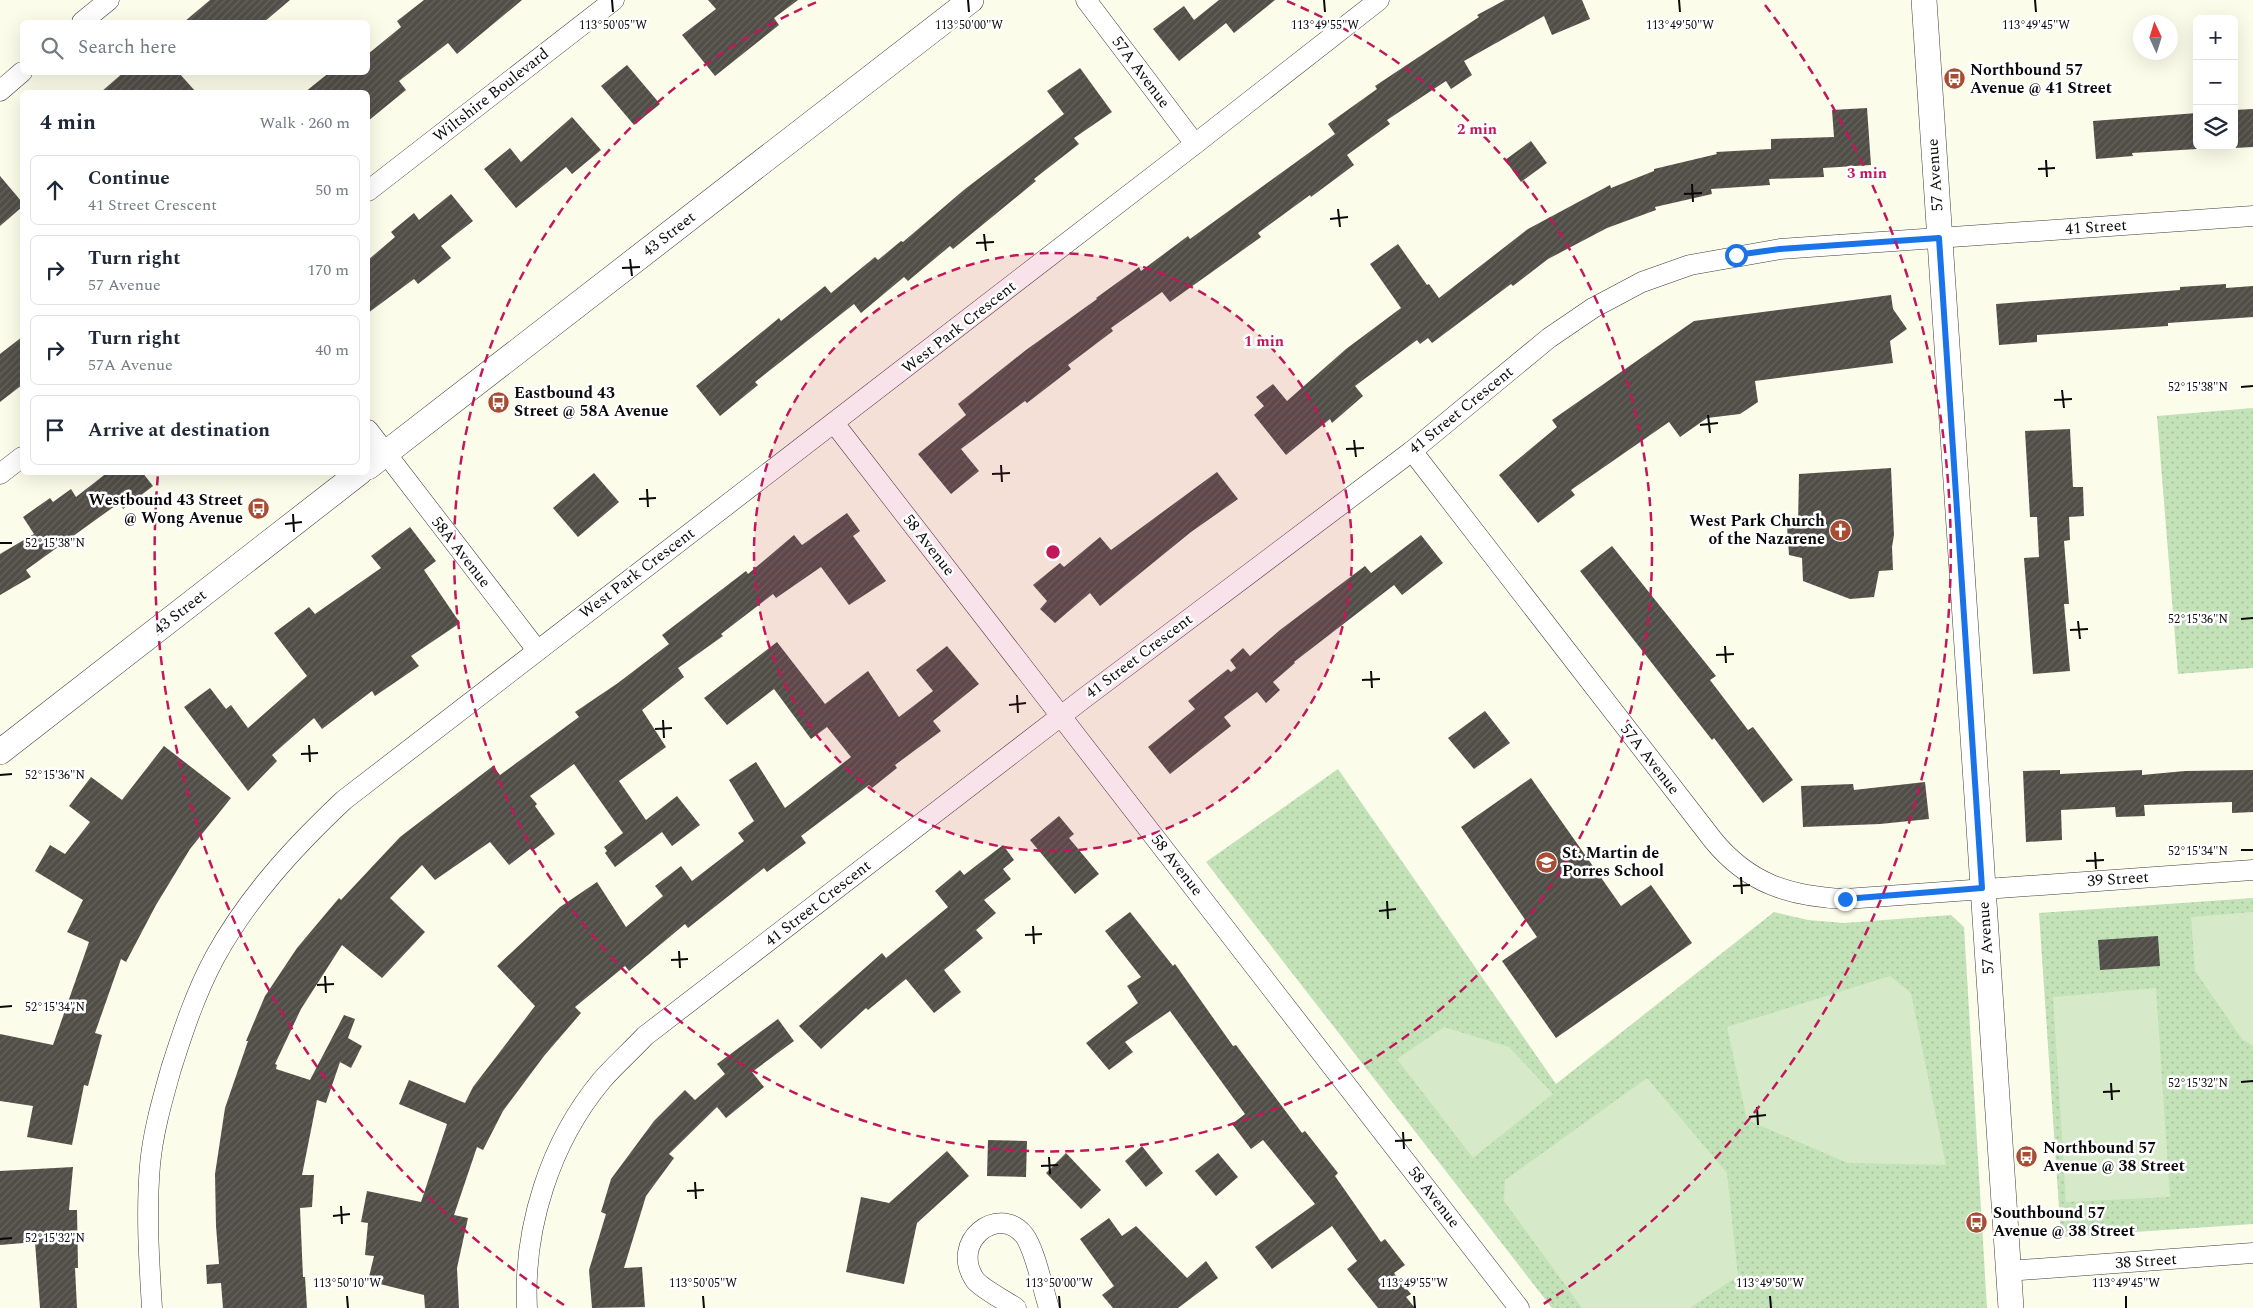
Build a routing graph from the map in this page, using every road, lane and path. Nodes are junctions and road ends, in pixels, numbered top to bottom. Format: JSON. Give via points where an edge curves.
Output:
{"nodes":[{"id":1,"x":108,"y":0,"type":"edge"},
{"id":2,"x":614,"y":0,"type":"edge"},
{"id":3,"x":971,"y":0,"type":"edge"},
{"id":4,"x":1086,"y":0,"type":"edge"},
{"id":5,"x":1379,"y":0,"type":"edge"},
{"id":6,"x":1924,"y":0,"type":"edge"},
{"id":7,"x":84,"y":20,"type":"edge"},
{"id":8,"x":20,"y":74,"type":"edge"},
{"id":9,"x":0,"y":90,"type":"edge"},
{"id":10,"x":1195,"y":144,"type":"junction"},
{"id":11,"x":370,"y":189,"type":"edge"},
{"id":12,"x":2253,"y":216,"type":"edge"},
{"id":13,"x":1939,"y":238,"type":"junction"},
{"id":14,"x":834,"y":423,"type":"junction"},
{"id":15,"x":370,"y":438,"type":"edge"},
{"id":16,"x":1412,"y":451,"type":"junction"},
{"id":17,"x":20,"y":459,"type":"edge"},
{"id":18,"x":376,"y":460,"type":"edge"},
{"id":19,"x":0,"y":474,"type":"edge"},
{"id":20,"x":356,"y":475,"type":"edge"},
{"id":21,"x":537,"y":650,"type":"junction"},
{"id":22,"x":1061,"y":716,"type":"junction"},
{"id":23,"x":0,"y":752,"type":"edge"},
{"id":24,"x":2253,"y":870,"type":"edge"},
{"id":25,"x":1982,"y":888,"type":"junction"},
{"id":26,"x":2253,"y":1253,"type":"edge"},
{"id":27,"x":2008,"y":1271,"type":"junction"},
{"id":28,"x":152,"y":1308,"type":"edge"},
{"id":29,"x":527,"y":1308,"type":"edge"},
{"id":30,"x":1016,"y":1308,"type":"edge"},
{"id":31,"x":1049,"y":1308,"type":"edge"},
{"id":32,"x":1519,"y":1308,"type":"edge"},
{"id":33,"x":2011,"y":1308,"type":"edge"}],
"edges":[{"from":1,"to":7,"type":"street"},
{"from":2,"to":11,"type":"street","name":"Wiltshire Boulevard"},
{"from":3,"to":18,"type":"street","name":"43 Street"},
{"from":4,"to":10,"type":"street","name":"57A Avenue"},
{"from":5,"to":10,"type":"street","name":"West Park Crescent"},
{"from":6,"to":13,"type":"street","name":"57 Avenue"},
{"from":8,"to":9,"type":"street"},
{"from":10,"to":14,"type":"street","name":"West Park Crescent"},
{"from":12,"to":13,"type":"street","name":"41 Street"},
{"from":13,"to":16,"type":"street","name":"41 Street Crescent","via":[[1736,255],[1690,265],[1642,282],[1593,308],[1549,338]]},
{"from":13,"to":25,"type":"street","name":"57 Avenue"},
{"from":14,"to":21,"type":"street","name":"West Park Crescent"},
{"from":14,"to":22,"type":"street","name":"58 Avenue"},
{"from":15,"to":18,"type":"street","name":"58A Avenue"},
{"from":16,"to":22,"type":"street","name":"41 Street Crescent"},
{"from":16,"to":25,"type":"street","name":"57A Avenue","via":[[1727,858],[1745,872],[1795,894],[1828,898]]},
{"from":17,"to":19,"type":"street"},
{"from":18,"to":21,"type":"street","name":"58A Avenue"},
{"from":20,"to":23,"type":"street","name":"43 Street"},
{"from":21,"to":28,"type":"street","name":"West Park Crescent","via":[[344,800],[306,835],[257,892],[215,957],[185,1026],[156,1126],[148,1197]]},
{"from":22,"to":29,"type":"street","name":"41 Street Crescent","via":[[645,1036],[602,1080],[579,1111],[545,1182],[529,1254]]},
{"from":22,"to":32,"type":"street","name":"58 Avenue"},
{"from":24,"to":25,"type":"street","name":"39 Street"},
{"from":25,"to":27,"type":"street","name":"57 Avenue"},
{"from":26,"to":27,"type":"street","name":"38 Street"},
{"from":27,"to":33,"type":"street","name":"57 Avenue"},
{"from":30,"to":31,"type":"street","via":[[976,1281],[969,1268],[967,1254],[970,1242],[978,1231],[990,1226],[1015,1227],[1024,1235]]}]}
